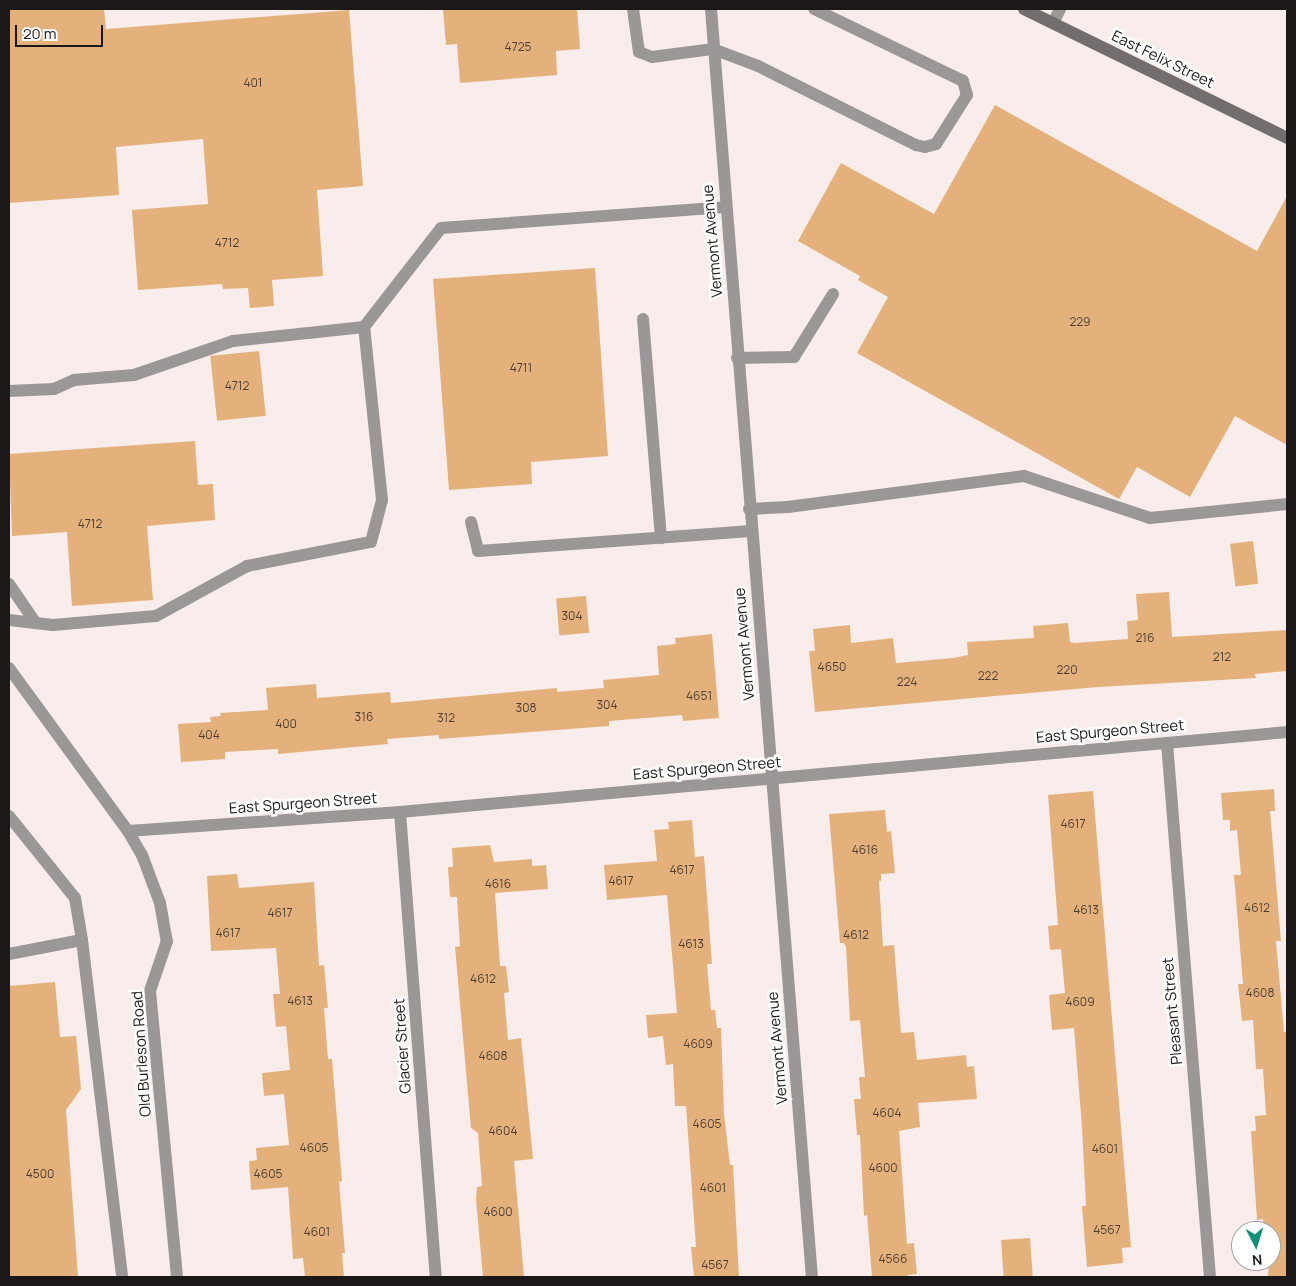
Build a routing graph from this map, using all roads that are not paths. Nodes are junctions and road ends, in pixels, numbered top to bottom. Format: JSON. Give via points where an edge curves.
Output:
{"nodes":[{"id":1,"x":633,"y":9,"type":"edge"},
{"id":2,"x":710,"y":9,"type":"edge"},
{"id":3,"x":814,"y":9,"type":"edge"},
{"id":4,"x":1024,"y":9,"type":"edge"},
{"id":5,"x":1060,"y":9,"type":"edge"},
{"id":6,"x":1053,"y":23,"type":"junction"},
{"id":7,"x":713,"y":49,"type":"junction"},
{"id":8,"x":1287,"y":138,"type":"edge"},
{"id":9,"x":725,"y":207,"type":"junction"},
{"id":10,"x":832,"y":294,"type":"dead end"},
{"id":11,"x":643,"y":319,"type":"dead end"},
{"id":12,"x":364,"y":327,"type":"junction"},
{"id":13,"x":738,"y":358,"type":"junction"},
{"id":14,"x":9,"y":391,"type":"edge"},
{"id":15,"x":1287,"y":504,"type":"edge"},
{"id":16,"x":749,"y":509,"type":"junction"},
{"id":17,"x":471,"y":522,"type":"dead end"},
{"id":18,"x":751,"y":531,"type":"junction"},
{"id":19,"x":661,"y":538,"type":"junction"},
{"id":20,"x":9,"y":584,"type":"edge"},
{"id":21,"x":9,"y":620,"type":"edge"},
{"id":22,"x":35,"y":622,"type":"junction"},
{"id":23,"x":9,"y":668,"type":"edge"},
{"id":24,"x":1287,"y":732,"type":"edge"},
{"id":25,"x":1167,"y":742,"type":"junction"},
{"id":26,"x":771,"y":779,"type":"junction"},
{"id":27,"x":400,"y":812,"type":"junction"},
{"id":28,"x":9,"y":816,"type":"edge"},
{"id":29,"x":128,"y":831,"type":"junction"},
{"id":30,"x":82,"y":940,"type":"junction"},
{"id":31,"x":9,"y":954,"type":"edge"},
{"id":32,"x":122,"y":1277,"type":"edge"},
{"id":33,"x":177,"y":1277,"type":"edge"},
{"id":34,"x":436,"y":1277,"type":"edge"},
{"id":35,"x":812,"y":1277,"type":"edge"},
{"id":36,"x":1210,"y":1277,"type":"edge"}],
"edges":[{"from":1,"to":7,"type":"street","via":[[639,52],[652,57]]},
{"from":2,"to":7,"type":"street","name":"Vermont Avenue"},
{"from":3,"to":7,"type":"street","via":[[950,73],[966,85],[967,95],[936,144],[916,145],[758,66]]},
{"from":4,"to":6,"type":"street","name":"East Felix Street"},
{"from":5,"to":6,"type":"street"},
{"from":6,"to":8,"type":"street","name":"East Felix Street"},
{"from":7,"to":9,"type":"street","name":"Vermont Avenue"},
{"from":9,"to":12,"type":"street","via":[[441,228]]},
{"from":9,"to":13,"type":"street","name":"Vermont Avenue"},
{"from":10,"to":13,"type":"street","via":[[794,357]]},
{"from":11,"to":19,"type":"street"},
{"from":12,"to":14,"type":"street","via":[[233,342],[134,375],[74,380],[54,390]]},
{"from":12,"to":22,"type":"street","via":[[382,500],[372,542],[247,566],[156,616],[53,625]]},
{"from":13,"to":16,"type":"street","name":"Vermont Avenue"},
{"from":15,"to":16,"type":"street","via":[[1150,518],[1024,476],[788,507]]},
{"from":16,"to":18,"type":"street","name":"Vermont Avenue"},
{"from":17,"to":19,"type":"street","via":[[478,551]]},
{"from":18,"to":19,"type":"street"},
{"from":18,"to":26,"type":"street","name":"Vermont Avenue"},
{"from":20,"to":22,"type":"street"},
{"from":21,"to":22,"type":"street"},
{"from":23,"to":29,"type":"street","name":"Old Burleson Road"},
{"from":24,"to":25,"type":"street","name":"East Spurgeon Street"},
{"from":25,"to":26,"type":"street","name":"East Spurgeon Street"},
{"from":25,"to":36,"type":"street","name":"Pleasant Street"},
{"from":26,"to":27,"type":"street","name":"East Spurgeon Street"},
{"from":26,"to":35,"type":"street","name":"Vermont Avenue"},
{"from":27,"to":29,"type":"street","name":"East Spurgeon Street"},
{"from":27,"to":34,"type":"street","name":"Glacier Street"},
{"from":28,"to":30,"type":"street","via":[[75,898]]},
{"from":29,"to":33,"type":"street","name":"Old Burleson Road","via":[[142,855],[160,903],[167,941],[150,991]]},
{"from":30,"to":31,"type":"street"},
{"from":30,"to":32,"type":"street"}]}
